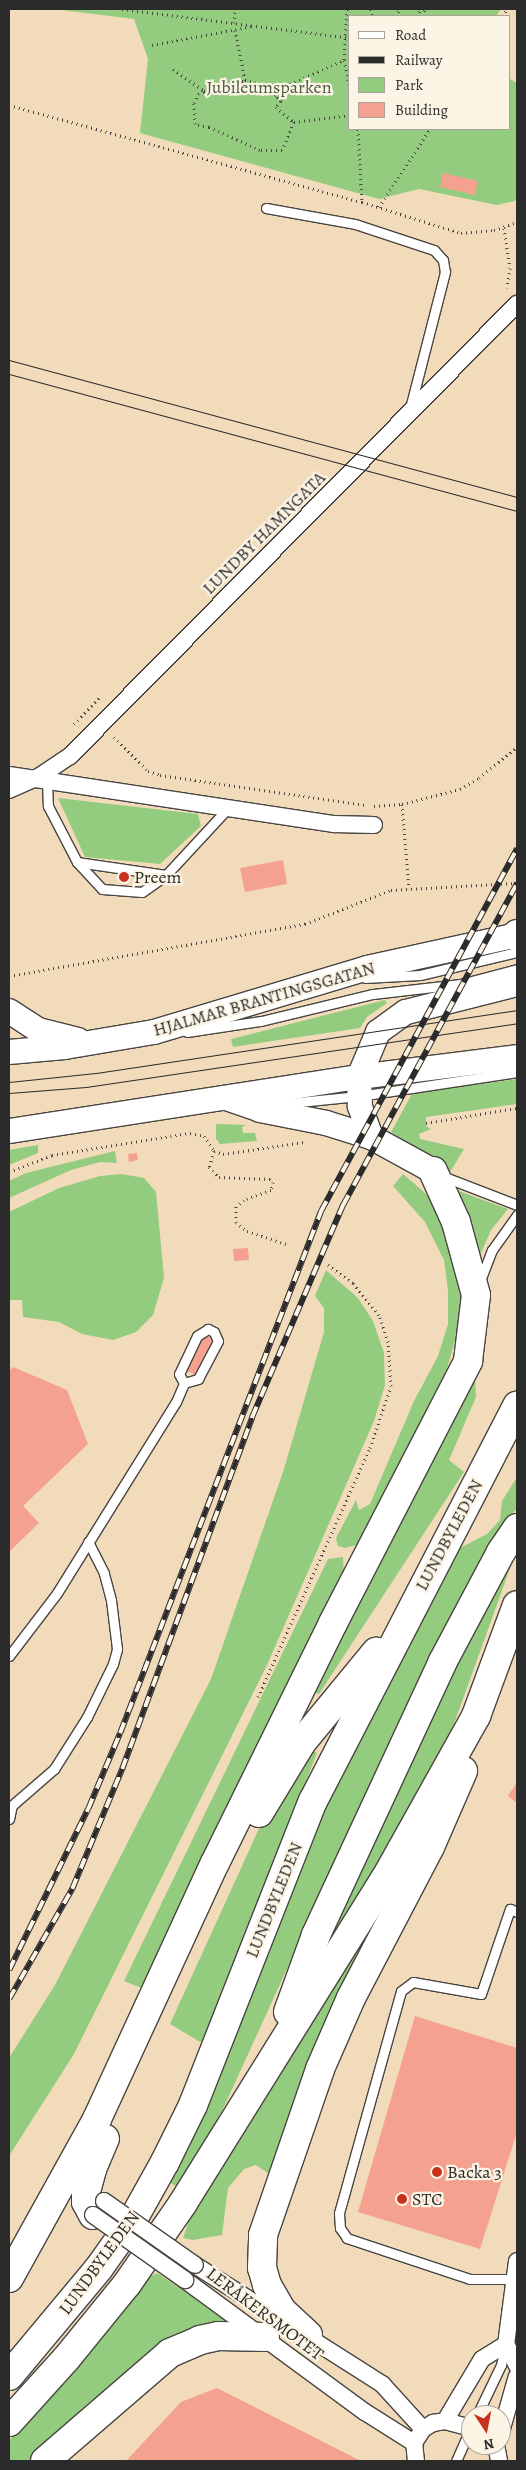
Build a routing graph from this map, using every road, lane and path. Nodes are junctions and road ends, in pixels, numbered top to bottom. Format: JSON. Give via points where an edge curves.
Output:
{"nodes":[{"id":1,"x":122,"y":9,"type":"edge"},
{"id":2,"x":235,"y":9,"type":"edge"},
{"id":3,"x":347,"y":9,"type":"edge"},
{"id":4,"x":234,"y":23,"type":"junction"},
{"id":5,"x":257,"y":26,"type":"junction"},
{"id":6,"x":235,"y":30,"type":"junction"},
{"id":7,"x":343,"y":36,"type":"junction"},
{"id":8,"x":348,"y":37,"type":"edge"},
{"id":9,"x":152,"y":45,"type":"dead end"},
{"id":10,"x":344,"y":60,"type":"junction"},
{"id":11,"x":173,"y":69,"type":"dead end"},
{"id":12,"x":348,"y":79,"type":"edge"},
{"id":13,"x":245,"y":80,"type":"junction"},
{"id":14,"x":204,"y":91,"type":"junction"},
{"id":15,"x":275,"y":96,"type":"junction"},
{"id":16,"x":9,"y":105,"type":"edge"},
{"id":17,"x":348,"y":115,"type":"edge"},
{"id":18,"x":294,"y":122,"type":"junction"},
{"id":19,"x":358,"y":130,"type":"edge"},
{"id":20,"x":429,"y":130,"type":"edge"},
{"id":21,"x":362,"y":202,"type":"junction"},
{"id":22,"x":379,"y":207,"type":"junction"},
{"id":23,"x":266,"y":208,"type":"dead end"},
{"id":24,"x":517,"y":222,"type":"edge"},
{"id":25,"x":517,"y":304,"type":"edge"},
{"id":26,"x":408,"y":418,"type":"junction"},
{"id":27,"x":88,"y":709,"type":"dead end"},
{"id":28,"x":102,"y":724,"type":"junction"},
{"id":29,"x":517,"y":747,"type":"edge"},
{"id":30,"x":9,"y":775,"type":"edge"},
{"id":31,"x":38,"y":780,"type":"junction"},
{"id":32,"x":9,"y":790,"type":"edge"},
{"id":33,"x":402,"y":804,"type":"junction"},
{"id":34,"x":230,"y":806,"type":"junction"},
{"id":35,"x":374,"y":825,"type":"dead end"},
{"id":36,"x":77,"y":862,"type":"junction"},
{"id":37,"x":166,"y":875,"type":"junction"},
{"id":38,"x":517,"y":883,"type":"edge"},
{"id":39,"x":409,"y":889,"type":"junction"},
{"id":40,"x":517,"y":939,"type":"edge"},
{"id":41,"x":517,"y":969,"type":"edge"},
{"id":42,"x":9,"y":976,"type":"edge"},
{"id":43,"x":517,"y":984,"type":"edge"},
{"id":44,"x":9,"y":1011,"type":"edge"},
{"id":45,"x":9,"y":1029,"type":"edge"},
{"id":46,"x":38,"y":1030,"type":"junction"},
{"id":47,"x":143,"y":1035,"type":"junction"},
{"id":48,"x":92,"y":1043,"type":"junction"},
{"id":49,"x":9,"y":1052,"type":"edge"},
{"id":50,"x":517,"y":1057,"type":"edge"},
{"id":51,"x":517,"y":1072,"type":"edge"},
{"id":52,"x":359,"y":1087,"type":"junction"},
{"id":53,"x":225,"y":1097,"type":"junction"},
{"id":54,"x":517,"y":1108,"type":"edge"},
{"id":55,"x":426,"y":1123,"type":"dead end"},
{"id":56,"x":9,"y":1131,"type":"edge"},
{"id":57,"x":371,"y":1137,"type":"junction"},
{"id":58,"x":311,"y":1141,"type":"dead end"},
{"id":59,"x":214,"y":1151,"type":"junction"},
{"id":60,"x":433,"y":1171,"type":"junction"},
{"id":61,"x":9,"y":1172,"type":"edge"},
{"id":62,"x":517,"y":1205,"type":"edge"},
{"id":63,"x":517,"y":1215,"type":"edge"},
{"id":64,"x":286,"y":1244,"type":"dead end"},
{"id":65,"x":328,"y":1265,"type":"dead end"},
{"id":66,"x":476,"y":1295,"type":"junction"},
{"id":67,"x":184,"y":1383,"type":"junction"},
{"id":68,"x":517,"y":1406,"type":"edge"},
{"id":69,"x":517,"y":1528,"type":"edge"},
{"id":70,"x":88,"y":1542,"type":"junction"},
{"id":71,"x":517,"y":1605,"type":"edge"},
{"id":72,"x":409,"y":1612,"type":"junction"},
{"id":73,"x":9,"y":1656,"type":"edge"},
{"id":74,"x":258,"y":1697,"type":"dead end"},
{"id":75,"x":476,"y":1716,"type":"junction"},
{"id":76,"x":10,"y":1807,"type":"edge"},
{"id":77,"x":9,"y":1819,"type":"edge"},
{"id":78,"x":517,"y":1912,"type":"edge"},
{"id":79,"x":269,"y":2064,"type":"junction"},
{"id":80,"x":94,"y":2206,"type":"junction"},
{"id":81,"x":517,"y":2261,"type":"edge"},
{"id":82,"x":9,"y":2278,"type":"edge"},
{"id":83,"x":513,"y":2279,"type":"junction"},
{"id":84,"x":9,"y":2286,"type":"edge"},
{"id":85,"x":308,"y":2336,"type":"junction"},
{"id":86,"x":265,"y":2337,"type":"junction"},
{"id":87,"x":506,"y":2344,"type":"junction"},
{"id":88,"x":517,"y":2366,"type":"edge"},
{"id":89,"x":9,"y":2376,"type":"edge"},
{"id":90,"x":517,"y":2376,"type":"edge"},
{"id":91,"x":482,"y":2405,"type":"edge"},
{"id":92,"x":509,"y":2405,"type":"edge"},
{"id":93,"x":445,"y":2421,"type":"junction"},
{"id":94,"x":9,"y":2422,"type":"edge"},
{"id":95,"x":461,"y":2425,"type":"edge"},
{"id":96,"x":416,"y":2451,"type":"edge"},
{"id":97,"x":45,"y":2461,"type":"edge"}],
"edges":[{"from":1,"to":4,"type":"path"},
{"from":2,"to":4,"type":"path"},
{"from":3,"to":7,"type":"path"},
{"from":4,"to":5,"type":"path"},
{"from":5,"to":6,"type":"path"},
{"from":5,"to":7,"type":"path"},
{"from":6,"to":9,"type":"path"},
{"from":6,"to":13,"type":"path"},
{"from":7,"to":8,"type":"path"},
{"from":7,"to":10,"type":"path"},
{"from":10,"to":12,"type":"path"},
{"from":10,"to":15,"type":"path","via":[[290,84]]},
{"from":11,"to":14,"type":"path"},
{"from":13,"to":14,"type":"path","via":[[214,92]]},
{"from":13,"to":15,"type":"path","via":[[267,86]]},
{"from":14,"to":18,"type":"path","via":[[198,94],[194,103],[195,124],[260,150],[282,150]]},
{"from":15,"to":18,"type":"path","via":[[281,101],[276,107]]},
{"from":16,"to":21,"type":"path"},
{"from":17,"to":18,"type":"path"},
{"from":19,"to":21,"type":"path"},
{"from":20,"to":22,"type":"path"},
{"from":21,"to":22,"type":"path"},
{"from":22,"to":24,"type":"path","via":[[461,233],[494,230]]},
{"from":23,"to":26,"type":"lane","via":[[355,224],[434,250],[443,260],[445,272]]},
{"from":25,"to":26,"type":"street","name":"LUNDBY HAMNGATA"},
{"from":26,"to":28,"type":"street","name":"LUNDBY HAMNGATA"},
{"from":27,"to":28,"type":"path"},
{"from":28,"to":31,"type":"street","name":"LUNDBY HAMNGATA"},
{"from":28,"to":33,"type":"path","via":[[148,771],[160,775],[363,805]]},
{"from":29,"to":33,"type":"path","via":[[460,789]]},
{"from":30,"to":31,"type":"street"},
{"from":31,"to":32,"type":"street","name":"LUNDBY HAMNGATA"},
{"from":31,"to":34,"type":"street"},
{"from":31,"to":36,"type":"lane"},
{"from":33,"to":39,"type":"path"},
{"from":34,"to":35,"type":"street","via":[[334,824]]},
{"from":34,"to":37,"type":"lane"},
{"from":36,"to":37,"type":"lane"},
{"from":36,"to":37,"type":"lane","via":[[102,889],[142,892]]},
{"from":38,"to":39,"type":"path"},
{"from":39,"to":42,"type":"path","via":[[384,892],[305,924]]},
{"from":40,"to":47,"type":"main road","name":"HJALMAR BRANTINGSGATAN","via":[[334,977],[203,1020]]},
{"from":41,"to":47,"type":"lane","via":[[460,984],[374,994],[261,1021],[203,1031]]},
{"from":43,"to":52,"type":"main road","via":[[415,1010],[390,1021],[374,1038]]},
{"from":44,"to":46,"type":"main road"},
{"from":45,"to":46,"type":"main road"},
{"from":46,"to":48,"type":"main road"},
{"from":47,"to":48,"type":"main road","name":"HJALMAR BRANTINGSGATAN"},
{"from":48,"to":49,"type":"main road","name":"HJALMAR BRANTINGSGATAN"},
{"from":50,"to":52,"type":"main road"},
{"from":51,"to":52,"type":"lane"},
{"from":52,"to":53,"type":"main road"},
{"from":52,"to":57,"type":"main road"},
{"from":53,"to":56,"type":"main road"},
{"from":53,"to":57,"type":"main road","via":[[260,1110],[326,1123]]},
{"from":54,"to":55,"type":"path"},
{"from":57,"to":60,"type":"main road"},
{"from":58,"to":59,"type":"path","via":[[223,1154]]},
{"from":59,"to":61,"type":"path","via":[[204,1136],[190,1133],[52,1155]]},
{"from":59,"to":64,"type":"path","via":[[210,1167],[219,1177],[270,1179],[273,1182],[270,1190],[236,1206],[236,1222],[247,1231]]},
{"from":60,"to":62,"type":"lane"},
{"from":60,"to":66,"type":"highway","via":[[464,1243]]},
{"from":63,"to":66,"type":"lane","via":[[492,1250]]},
{"from":65,"to":74,"type":"path","via":[[353,1283],[379,1316],[390,1350],[391,1386],[370,1448]]},
{"from":66,"to":82,"type":"highway","via":[[472,1341],[458,1385],[333,1623],[215,1863],[97,2119]]},
{"from":67,"to":67,"type":"lane","via":[[198,1379],[218,1341],[214,1332],[208,1329],[197,1336],[179,1374]]},
{"from":67,"to":70,"type":"lane","via":[[176,1402]]},
{"from":68,"to":72,"type":"highway","name":"LUNDBYLEDEN"},
{"from":69,"to":79,"type":"highway","via":[[501,1552],[422,1705],[316,1935]]},
{"from":70,"to":73,"type":"lane","via":[[57,1593]]},
{"from":70,"to":76,"type":"lane","via":[[109,1591],[117,1649],[113,1664],[87,1717],[54,1769]]},
{"from":71,"to":75,"type":"highway","name":"LUNDBYLEDEN"},
{"from":72,"to":80,"type":"highway","via":[[302,1742],[249,1830],[92,2169]]},
{"from":72,"to":89,"type":"highway","name":"LUNDBYLEDEN","via":[[314,1801],[193,2105],[165,2162],[131,2223],[99,2268]]},
{"from":75,"to":79,"type":"highway","name":"LUNDBYLEDEN","via":[[385,1878]]},
{"from":75,"to":85,"type":"highway","via":[[462,1773],[447,1810],[351,1998],[320,2070],[263,2235],[262,2268],[267,2285],[282,2311]]},
{"from":76,"to":77,"type":"lane"},
{"from":78,"to":83,"type":"lane","via":[[510,1909],[481,1994],[413,1982],[401,1991],[338,2213],[340,2228],[347,2238],[470,2279]]},
{"from":79,"to":94,"type":"highway","name":"LUNDBYLEDEN","via":[[183,2203],[127,2284],[66,2360]]},
{"from":80,"to":84,"type":"highway","via":[[62,2218]]},
{"from":80,"to":85,"type":"street","name":"LERÅKERSMOTET","bridge":true},
{"from":80,"to":86,"type":"street","name":"LERÅKERSMOTET","bridge":true,"via":[[185,2280]]},
{"from":81,"to":83,"type":"street"},
{"from":83,"to":87,"type":"street"},
{"from":85,"to":96,"type":"street","name":"LERÅKERSMOTET","via":[[382,2384]]},
{"from":86,"to":96,"type":"street","name":"LERÅKERSMOTET"},
{"from":86,"to":97,"type":"highway","via":[[219,2336],[170,2353]]},
{"from":87,"to":88,"type":"street"},
{"from":87,"to":91,"type":"lane"},
{"from":87,"to":93,"type":"street","via":[[482,2359]]},
{"from":90,"to":92,"type":"street"},
{"from":93,"to":95,"type":"street"},
{"from":93,"to":96,"type":"street","via":[[433,2423]]}]}
